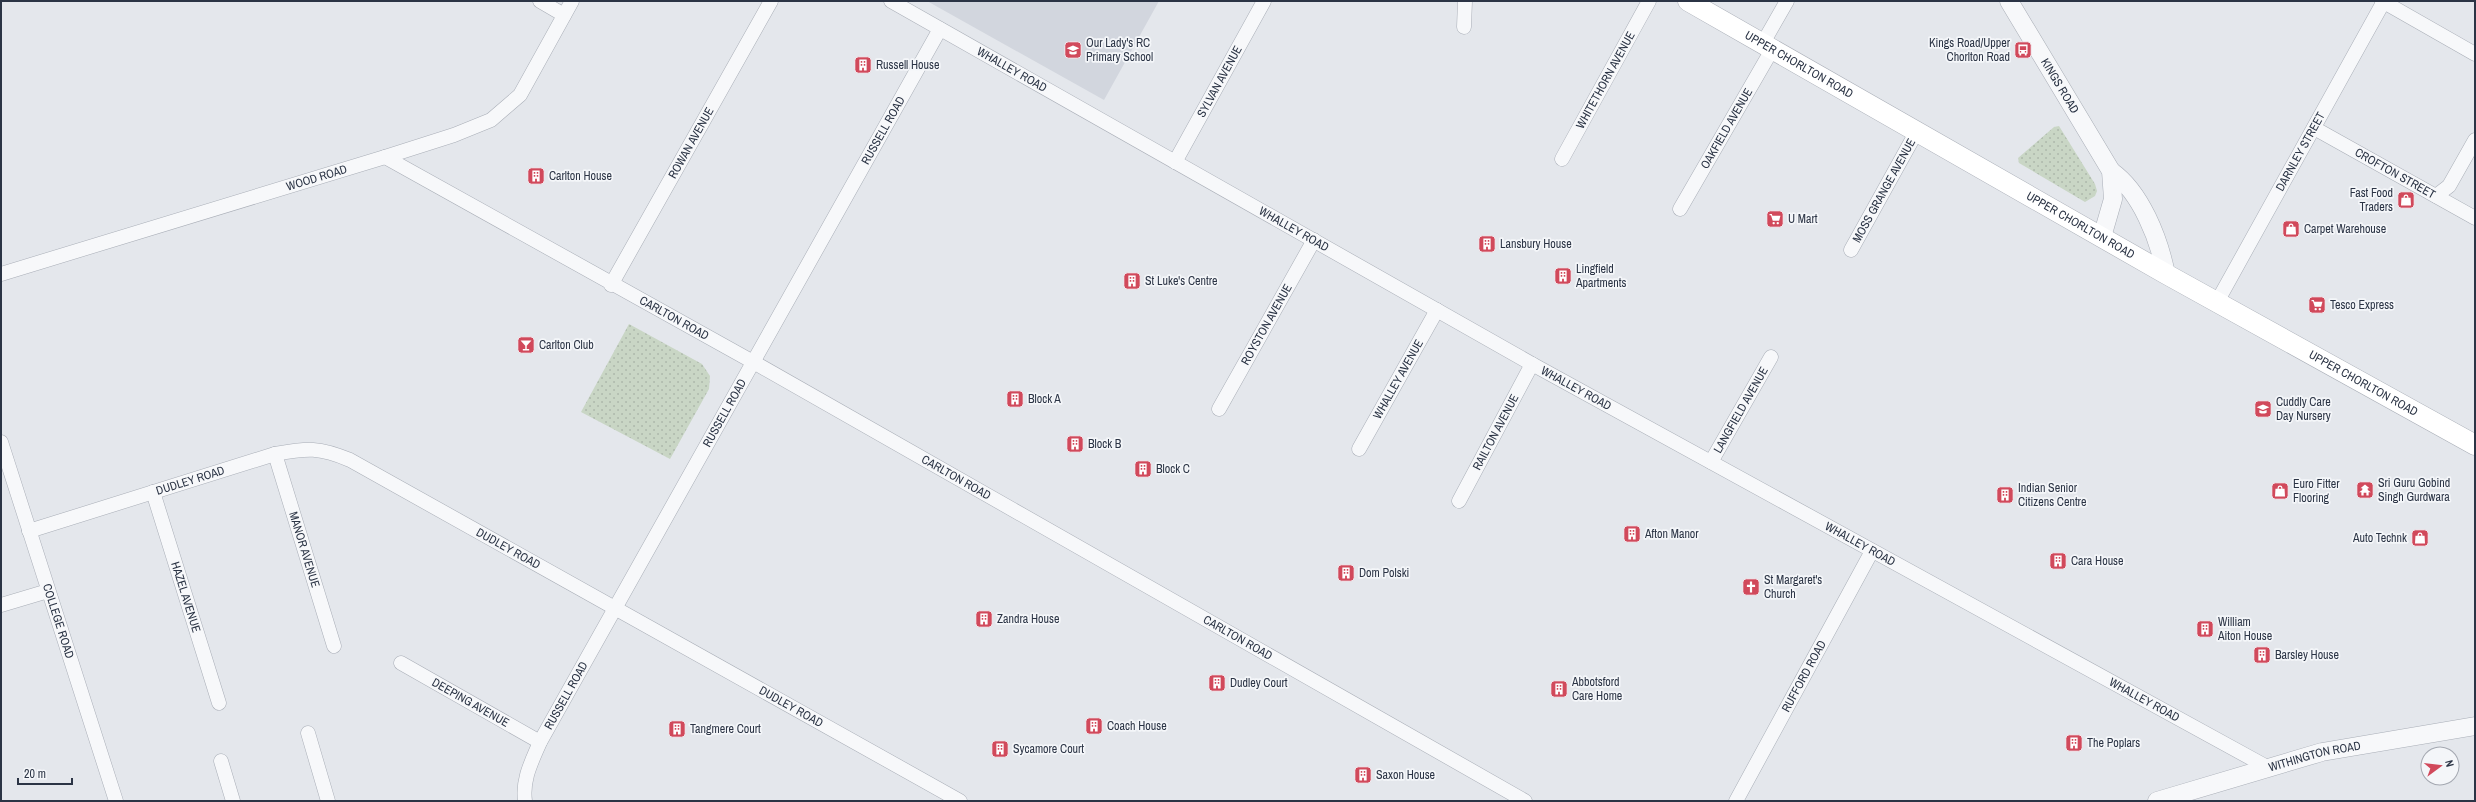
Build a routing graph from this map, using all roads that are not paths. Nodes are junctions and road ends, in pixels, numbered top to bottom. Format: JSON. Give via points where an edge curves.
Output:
{"nodes":[{"id":1,"x":540,"y":1,"type":"edge"},
{"id":2,"x":572,"y":1,"type":"edge"},
{"id":3,"x":771,"y":1,"type":"edge"},
{"id":4,"x":891,"y":1,"type":"edge"},
{"id":5,"x":1264,"y":1,"type":"edge"},
{"id":6,"x":1465,"y":1,"type":"edge"},
{"id":7,"x":1649,"y":1,"type":"edge"},
{"id":8,"x":1688,"y":1,"type":"edge"},
{"id":9,"x":1787,"y":1,"type":"edge"},
{"id":10,"x":2009,"y":1,"type":"edge"},
{"id":11,"x":2383,"y":1,"type":"edge"},
{"id":12,"x":564,"y":15,"type":"junction"},
{"id":13,"x":1464,"y":27,"type":"dead end"},
{"id":14,"x":940,"y":30,"type":"junction"},
{"id":15,"x":1768,"y":46,"type":"junction"},
{"id":16,"x":2475,"y":54,"type":"edge"},
{"id":17,"x":2314,"y":128,"type":"junction"},
{"id":18,"x":1917,"y":130,"type":"junction"},
{"id":19,"x":2475,"y":140,"type":"edge"},
{"id":20,"x":385,"y":157,"type":"junction"},
{"id":21,"x":1562,"y":159,"type":"dead end"},
{"id":22,"x":1175,"y":162,"type":"junction"},
{"id":23,"x":2111,"y":171,"type":"junction"},
{"id":24,"x":2436,"y":196,"type":"junction"},
{"id":25,"x":1680,"y":209,"type":"dead end"},
{"id":26,"x":2475,"y":218,"type":"edge"},
{"id":27,"x":2102,"y":238,"type":"junction"},
{"id":28,"x":1314,"y":240,"type":"junction"},
{"id":29,"x":1851,"y":250,"type":"dead end"},
{"id":30,"x":1,"y":274,"type":"edge"},
{"id":31,"x":2166,"y":274,"type":"junction"},
{"id":32,"x":611,"y":285,"type":"junction"},
{"id":33,"x":2217,"y":302,"type":"junction"},
{"id":34,"x":1438,"y":310,"type":"junction"},
{"id":35,"x":1771,"y":357,"type":"dead end"},
{"id":36,"x":755,"y":363,"type":"junction"},
{"id":37,"x":1532,"y":364,"type":"junction"},
{"id":38,"x":1219,"y":409,"type":"dead end"},
{"id":39,"x":1,"y":442,"type":"edge"},
{"id":40,"x":2475,"y":445,"type":"edge"},
{"id":41,"x":1359,"y":449,"type":"dead end"},
{"id":42,"x":275,"y":454,"type":"junction"},
{"id":43,"x":1711,"y":462,"type":"junction"},
{"id":44,"x":153,"y":492,"type":"junction"},
{"id":45,"x":1459,"y":501,"type":"dead end"},
{"id":46,"x":29,"y":531,"type":"junction"},
{"id":47,"x":1872,"y":550,"type":"junction"},
{"id":48,"x":48,"y":591,"type":"junction"},
{"id":49,"x":1,"y":605,"type":"edge"},
{"id":50,"x":616,"y":609,"type":"junction"},
{"id":51,"x":334,"y":646,"type":"dead end"},
{"id":52,"x":401,"y":663,"type":"dead end"},
{"id":53,"x":219,"y":703,"type":"dead end"},
{"id":54,"x":2475,"y":726,"type":"edge"},
{"id":55,"x":308,"y":733,"type":"dead end"},
{"id":56,"x":540,"y":742,"type":"junction"},
{"id":57,"x":221,"y":761,"type":"dead end"},
{"id":58,"x":2267,"y":767,"type":"junction"},
{"id":59,"x":116,"y":801,"type":"edge"},
{"id":60,"x":233,"y":801,"type":"edge"},
{"id":61,"x":328,"y":801,"type":"edge"},
{"id":62,"x":525,"y":801,"type":"edge"},
{"id":63,"x":960,"y":801,"type":"edge"},
{"id":64,"x":1525,"y":801,"type":"edge"},
{"id":65,"x":1736,"y":801,"type":"edge"},
{"id":66,"x":2157,"y":801,"type":"edge"}],
"edges":[{"from":1,"to":12,"type":"street"},
{"from":2,"to":12,"type":"street","name":"WOOD ROAD"},
{"from":3,"to":32,"type":"street","name":"ROWAN AVENUE"},
{"from":4,"to":14,"type":"street","name":"WHALLEY ROAD"},
{"from":5,"to":22,"type":"street","name":"SYLVAN AVENUE"},
{"from":6,"to":13,"type":"street"},
{"from":7,"to":21,"type":"street","name":"WHITETHORN AVENUE"},
{"from":8,"to":15,"type":"main road","name":"UPPER CHORLTON ROAD"},
{"from":9,"to":15,"type":"street","name":"OAKFIELD AVENUE"},
{"from":10,"to":23,"type":"street","name":"KINGS ROAD"},
{"from":11,"to":16,"type":"street"},
{"from":11,"to":17,"type":"street","name":"DARNLEY STREET"},
{"from":12,"to":20,"type":"street","name":"WOOD ROAD","via":[[520,95],[491,120]]},
{"from":14,"to":22,"type":"street","name":"WHALLEY ROAD"},
{"from":14,"to":36,"type":"street","name":"RUSSELL ROAD"},
{"from":15,"to":18,"type":"main road","name":"UPPER CHORLTON ROAD"},
{"from":15,"to":25,"type":"street","name":"OAKFIELD AVENUE"},
{"from":17,"to":24,"type":"street","name":"CROFTON STREET"},
{"from":17,"to":33,"type":"street","name":"DARNLEY STREET"},
{"from":18,"to":27,"type":"main road","name":"UPPER CHORLTON ROAD"},
{"from":18,"to":29,"type":"street","name":"MOSS GRANGE AVENUE"},
{"from":19,"to":24,"type":"street","via":[[2449,186]]},
{"from":20,"to":30,"type":"street","name":"WOOD ROAD"},
{"from":20,"to":32,"type":"street","name":"CARLTON ROAD"},
{"from":22,"to":28,"type":"street","name":"WHALLEY ROAD"},
{"from":23,"to":27,"type":"street","name":"KINGS ROAD","via":[[2113,199]]},
{"from":23,"to":31,"type":"street","name":"KINGS ROAD","via":[[2124,180],[2157,236]]},
{"from":24,"to":26,"type":"street","name":"CROFTON STREET"},
{"from":27,"to":31,"type":"main road","name":"UPPER CHORLTON ROAD"},
{"from":28,"to":34,"type":"street","name":"WHALLEY ROAD"},
{"from":28,"to":38,"type":"street","name":"ROYSTON AVENUE"},
{"from":31,"to":33,"type":"main road","name":"UPPER CHORLTON ROAD"},
{"from":32,"to":36,"type":"street","name":"CARLTON ROAD"},
{"from":33,"to":40,"type":"main road","name":"UPPER CHORLTON ROAD"},
{"from":34,"to":37,"type":"street","name":"WHALLEY ROAD"},
{"from":34,"to":41,"type":"street","name":"WHALLEY AVENUE"},
{"from":35,"to":43,"type":"street","name":"LANGFIELD AVENUE"},
{"from":36,"to":50,"type":"street","name":"RUSSELL ROAD"},
{"from":36,"to":64,"type":"street","name":"CARLTON ROAD"},
{"from":37,"to":43,"type":"street","name":"WHALLEY ROAD"},
{"from":37,"to":45,"type":"street","name":"RAILTON AVENUE"},
{"from":39,"to":46,"type":"street","name":"COLLEGE ROAD"},
{"from":42,"to":44,"type":"street","name":"DUDLEY ROAD"},
{"from":42,"to":50,"type":"street","name":"DUDLEY ROAD","via":[[303,449],[326,450],[350,460]]},
{"from":42,"to":51,"type":"street","name":"MANOR AVENUE"},
{"from":43,"to":47,"type":"street","name":"WHALLEY ROAD"},
{"from":44,"to":46,"type":"street","name":"DUDLEY ROAD"},
{"from":44,"to":53,"type":"street","name":"HAZEL AVENUE"},
{"from":46,"to":48,"type":"street","name":"COLLEGE ROAD"},
{"from":47,"to":58,"type":"street","name":"WHALLEY ROAD"},
{"from":47,"to":65,"type":"street","name":"RUFFORD ROAD"},
{"from":48,"to":49,"type":"street"},
{"from":48,"to":59,"type":"street","name":"COLLEGE ROAD"},
{"from":50,"to":56,"type":"street","name":"RUSSELL ROAD"},
{"from":50,"to":63,"type":"street","name":"DUDLEY ROAD"},
{"from":52,"to":56,"type":"street","name":"DEEPING AVENUE"},
{"from":54,"to":58,"type":"street","name":"WITHINGTON ROAD","via":[[2322,752]]},
{"from":55,"to":61,"type":"street"},
{"from":56,"to":62,"type":"street","name":"RUSSELL ROAD","via":[[528,769]]},
{"from":57,"to":60,"type":"street"},
{"from":58,"to":66,"type":"street","name":"WITHINGTON ROAD"}]}
